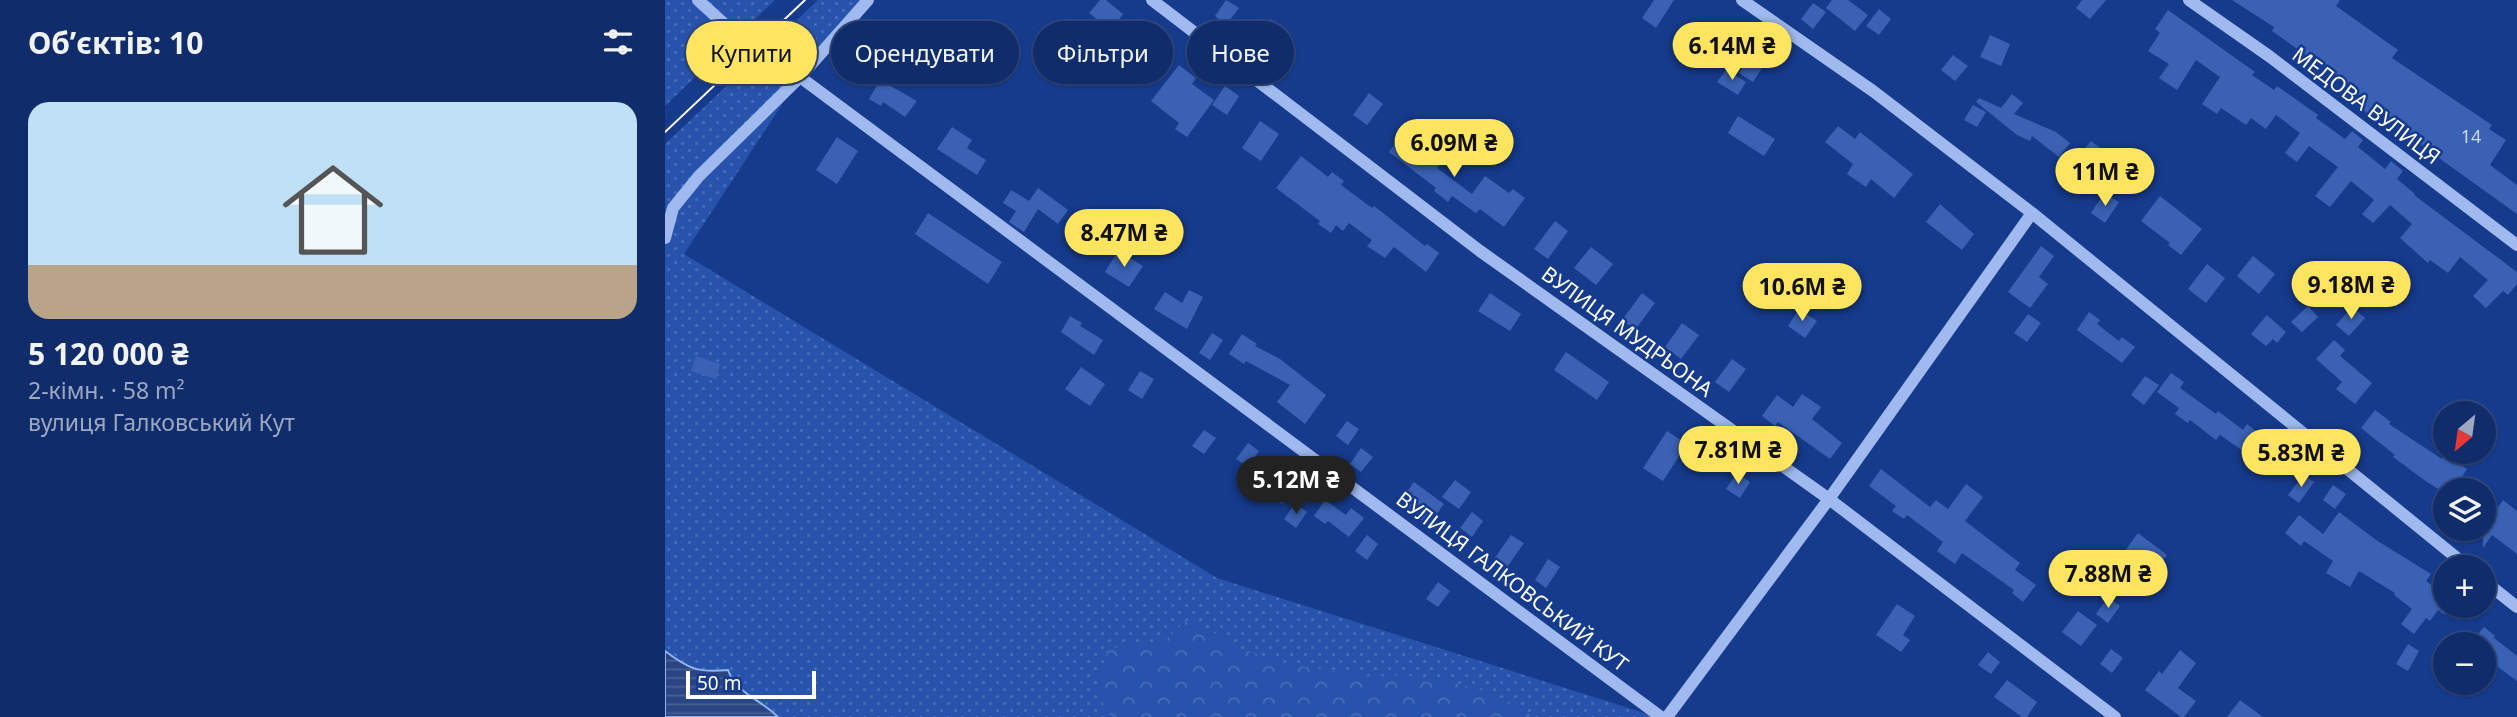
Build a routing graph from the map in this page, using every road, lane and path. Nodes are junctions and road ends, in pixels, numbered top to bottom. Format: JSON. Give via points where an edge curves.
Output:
{"nodes":[{"id":1,"x":698,"y":0,"type":"edge"},
{"id":2,"x":868,"y":0,"type":"edge"},
{"id":3,"x":1152,"y":0,"type":"edge"},
{"id":4,"x":1742,"y":0,"type":"edge"},
{"id":5,"x":2189,"y":0,"type":"edge"},
{"id":6,"x":721,"y":21,"type":"edge"},
{"id":7,"x":817,"y":58,"type":"edge"},
{"id":8,"x":793,"y":84,"type":"edge"},
{"id":9,"x":809,"y":84,"type":"edge"},
{"id":10,"x":2032,"y":213,"type":"junction"},
{"id":11,"x":665,"y":238,"type":"edge"},
{"id":12,"x":2517,"y":245,"type":"edge"},
{"id":13,"x":1829,"y":499,"type":"junction"},
{"id":14,"x":2453,"y":555,"type":"edge"},
{"id":15,"x":2496,"y":590,"type":"edge"},
{"id":16,"x":2517,"y":607,"type":"edge"},
{"id":17,"x":1664,"y":717,"type":"edge"},
{"id":18,"x":2115,"y":717,"type":"edge"}],
"edges":[{"from":1,"to":6,"type":"street"},
{"from":2,"to":7,"type":"street"},
{"from":3,"to":13,"type":"street","name":"ВУЛИЦЯ МУДРЬОНА","via":[[1480,251]]},
{"from":4,"to":10,"type":"street","via":[[1873,91]]},
{"from":5,"to":12,"type":"street","name":"МЕДОВА ВУЛИЦЯ"},
{"from":8,"to":11,"type":"street","via":[[699,176],[673,208]]},
{"from":9,"to":17,"type":"street","name":"ВУЛИЦЯ ГАЛКОВСЬКИЙ КУТ"},
{"from":10,"to":13,"type":"street"},
{"from":10,"to":14,"type":"street"},
{"from":13,"to":17,"type":"street"},
{"from":13,"to":18,"type":"street","name":"ВУЛИЦЯ МУДРЬОНА"},
{"from":15,"to":16,"type":"street"}]}
